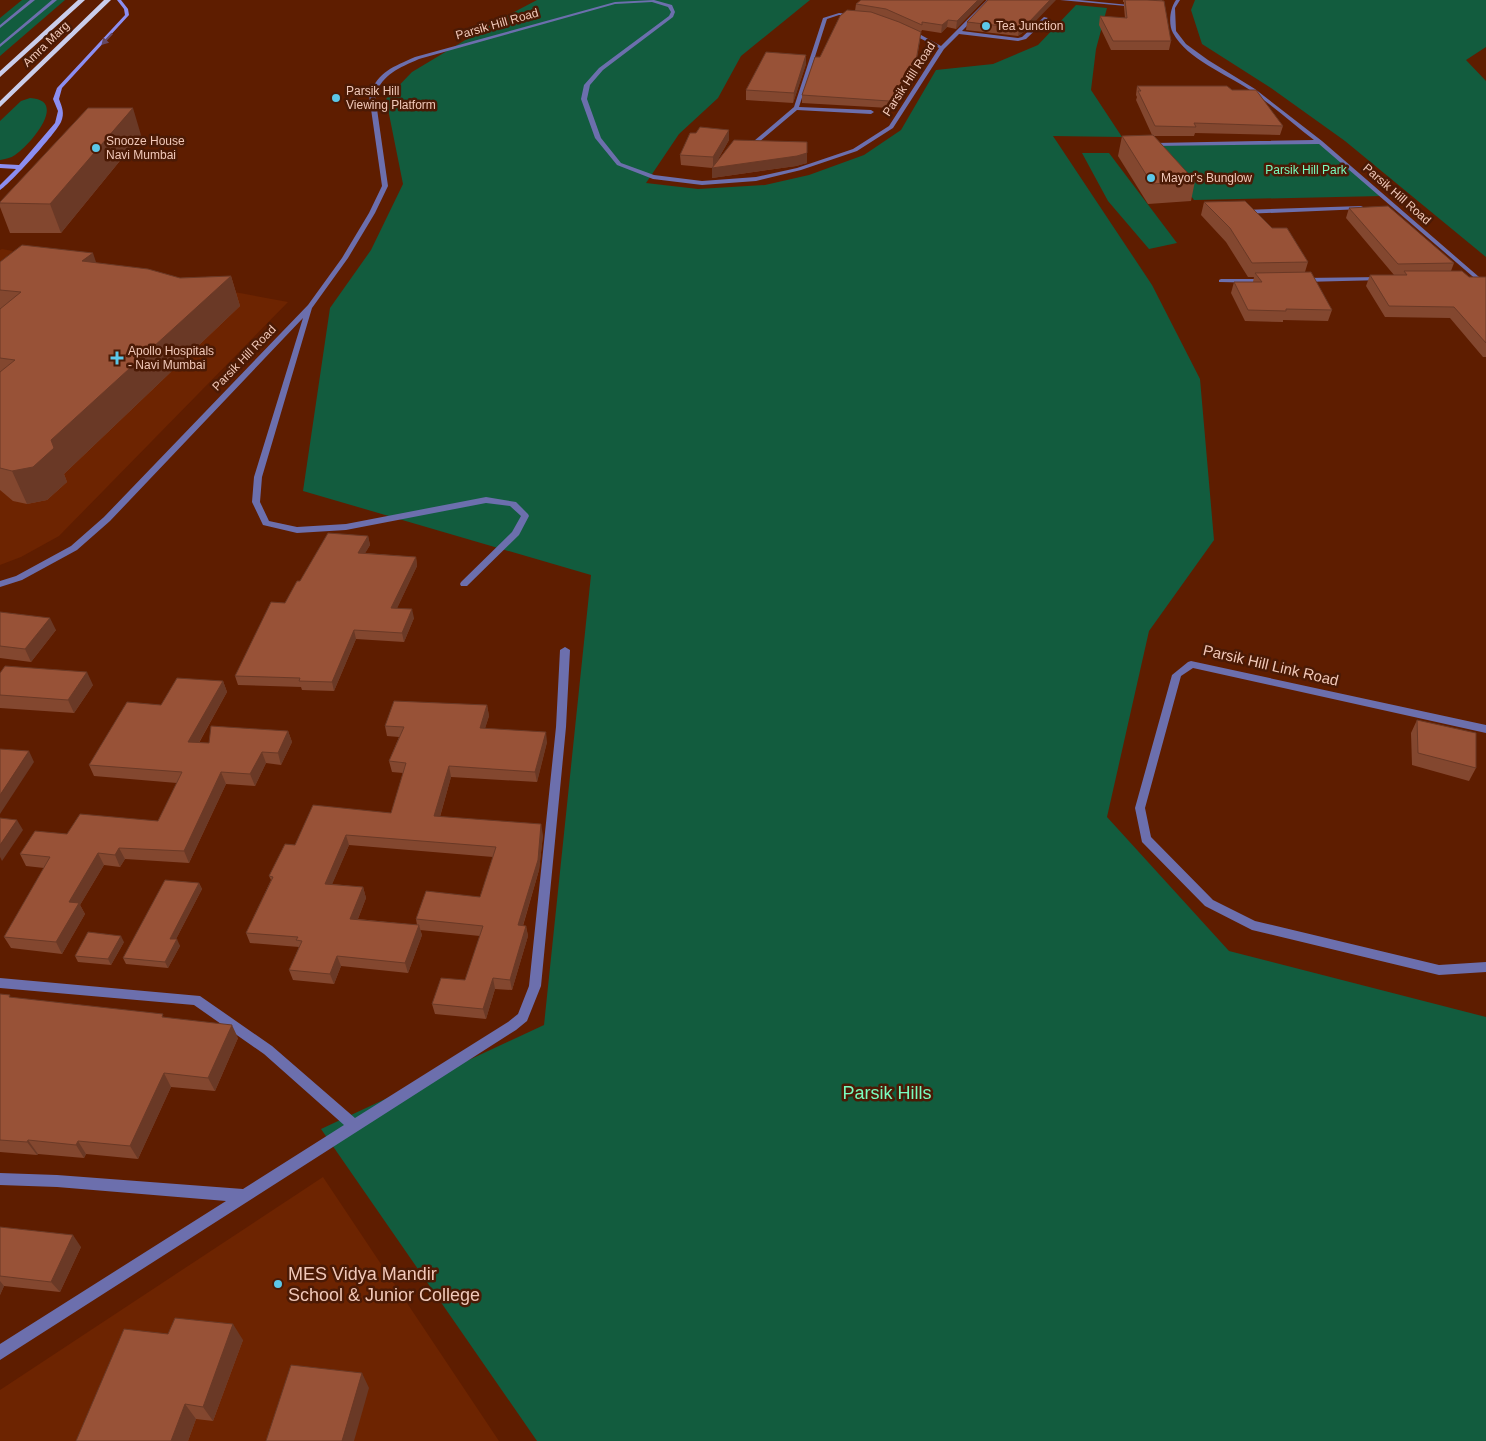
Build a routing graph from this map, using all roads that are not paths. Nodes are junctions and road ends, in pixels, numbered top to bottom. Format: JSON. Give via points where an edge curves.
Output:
{"nodes":[{"id":1,"x":33,"y":0,"type":"edge"},
{"id":2,"x":55,"y":0,"type":"edge"},
{"id":3,"x":82,"y":0,"type":"edge"},
{"id":4,"x":108,"y":0,"type":"edge"},
{"id":5,"x":119,"y":0,"type":"edge"},
{"id":6,"x":990,"y":0,"type":"edge"},
{"id":7,"x":1062,"y":0,"type":"edge"},
{"id":8,"x":1178,"y":0,"type":"edge"},
{"id":9,"x":1144,"y":6,"type":"edge"},
{"id":10,"x":1163,"y":8,"type":"edge"},
{"id":11,"x":1173,"y":8,"type":"junction"},
{"id":12,"x":861,"y":16,"type":"edge"},
{"id":13,"x":1046,"y":18,"type":"edge"},
{"id":14,"x":0,"y":27,"type":"edge"},
{"id":15,"x":904,"y":29,"type":"edge"},
{"id":16,"x":957,"y":32,"type":"junction"},
{"id":17,"x":0,"y":46,"type":"edge"},
{"id":18,"x":942,"y":48,"type":"junction"},
{"id":19,"x":0,"y":74,"type":"edge"},
{"id":20,"x":0,"y":105,"type":"edge"},
{"id":21,"x":796,"y":108,"type":"junction"},
{"id":22,"x":871,"y":112,"type":"edge"},
{"id":23,"x":1320,"y":142,"type":"junction"},
{"id":24,"x":1155,"y":145,"type":"edge"},
{"id":25,"x":750,"y":147,"type":"edge"},
{"id":26,"x":0,"y":166,"type":"edge"},
{"id":27,"x":21,"y":167,"type":"junction"},
{"id":28,"x":0,"y":179,"type":"edge"},
{"id":29,"x":9,"y":179,"type":"junction"},
{"id":30,"x":0,"y":188,"type":"edge"},
{"id":31,"x":1384,"y":207,"type":"edge"},
{"id":32,"x":1394,"y":207,"type":"junction"},
{"id":33,"x":1365,"y":208,"type":"edge"},
{"id":34,"x":1239,"y":212,"type":"edge"},
{"id":35,"x":1468,"y":278,"type":"edge"},
{"id":36,"x":1477,"y":278,"type":"junction"},
{"id":37,"x":1391,"y":279,"type":"edge"},
{"id":38,"x":1291,"y":280,"type":"edge"},
{"id":39,"x":1271,"y":281,"type":"edge"},
{"id":40,"x":1221,"y":282,"type":"dead end"},
{"id":41,"x":1486,"y":286,"type":"edge"},
{"id":42,"x":310,"y":306,"type":"junction"},
{"id":43,"x":0,"y":584,"type":"edge"},
{"id":44,"x":464,"y":584,"type":"dead end"},
{"id":45,"x":565,"y":650,"type":"dead end"},
{"id":46,"x":1486,"y":729,"type":"edge"},
{"id":47,"x":1486,"y":967,"type":"edge"},
{"id":48,"x":0,"y":983,"type":"edge"},
{"id":49,"x":354,"y":1126,"type":"junction"},
{"id":50,"x":0,"y":1179,"type":"edge"},
{"id":51,"x":247,"y":1196,"type":"junction"},
{"id":52,"x":0,"y":1354,"type":"edge"}],
"edges":[{"from":1,"to":14,"type":"street"},
{"from":2,"to":17,"type":"street"},
{"from":3,"to":19,"type":"highway","name":"Amra Marg"},
{"from":4,"to":20,"type":"highway","name":"Amra Marg"},
{"from":5,"to":27,"type":"street","one_way":true,"via":[[127,15],[60,88],[56,99],[61,111],[58,123]]},
{"from":6,"to":16,"type":"street","name":"Parsik Hill Road"},
{"from":7,"to":9,"type":"street"},
{"from":8,"to":11,"type":"street"},
{"from":10,"to":11,"type":"street"},
{"from":11,"to":23,"type":"street","name":"Parsik Hill Road","via":[[1174,31],[1184,45],[1253,90]]},
{"from":12,"to":21,"type":"street","via":[[839,14],[826,18]]},
{"from":13,"to":16,"type":"street","via":[[1018,40]]},
{"from":15,"to":18,"type":"street"},
{"from":16,"to":18,"type":"street","name":"Parsik Hill Road"},
{"from":18,"to":42,"type":"street","name":"Parsik Hill Road","via":[[891,127],[855,150],[765,177],[702,183],[653,177],[619,164],[598,138],[584,99],[587,85],[601,69],[671,17],[670,6],[652,1],[615,2],[417,58],[376,81],[372,95],[385,186],[345,258]]},
{"from":21,"to":22,"type":"street"},
{"from":21,"to":25,"type":"street"},
{"from":23,"to":24,"type":"street"},
{"from":23,"to":32,"type":"street","name":"Parsik Hill Road"},
{"from":26,"to":27,"type":"street"},
{"from":27,"to":29,"type":"street"},
{"from":28,"to":29,"type":"street"},
{"from":29,"to":30,"type":"street"},
{"from":31,"to":32,"type":"street"},
{"from":32,"to":36,"type":"street","name":"Parsik Hill Road"},
{"from":33,"to":34,"type":"street"},
{"from":35,"to":36,"type":"street"},
{"from":36,"to":41,"type":"street","name":"Parsik Hill Road"},
{"from":37,"to":38,"type":"street"},
{"from":39,"to":40,"type":"street"},
{"from":42,"to":43,"type":"street","name":"Parsik Hill Road","via":[[107,519],[74,548],[19,578]]},
{"from":42,"to":44,"type":"street","via":[[258,477],[256,502],[266,523],[297,530],[336,528],[486,500],[513,504],[525,516],[516,533]]},
{"from":45,"to":49,"type":"street","via":[[561,727],[535,986],[524,1017]]},
{"from":46,"to":47,"type":"street","name":"Parsik Hill Link Road","via":[[1191,664],[1176,675],[1140,808],[1146,839],[1208,903],[1252,925],[1439,970]]},
{"from":48,"to":49,"type":"street","via":[[196,1000],[268,1050]]},
{"from":49,"to":51,"type":"street"},
{"from":50,"to":51,"type":"street"},
{"from":51,"to":52,"type":"street"}]}
